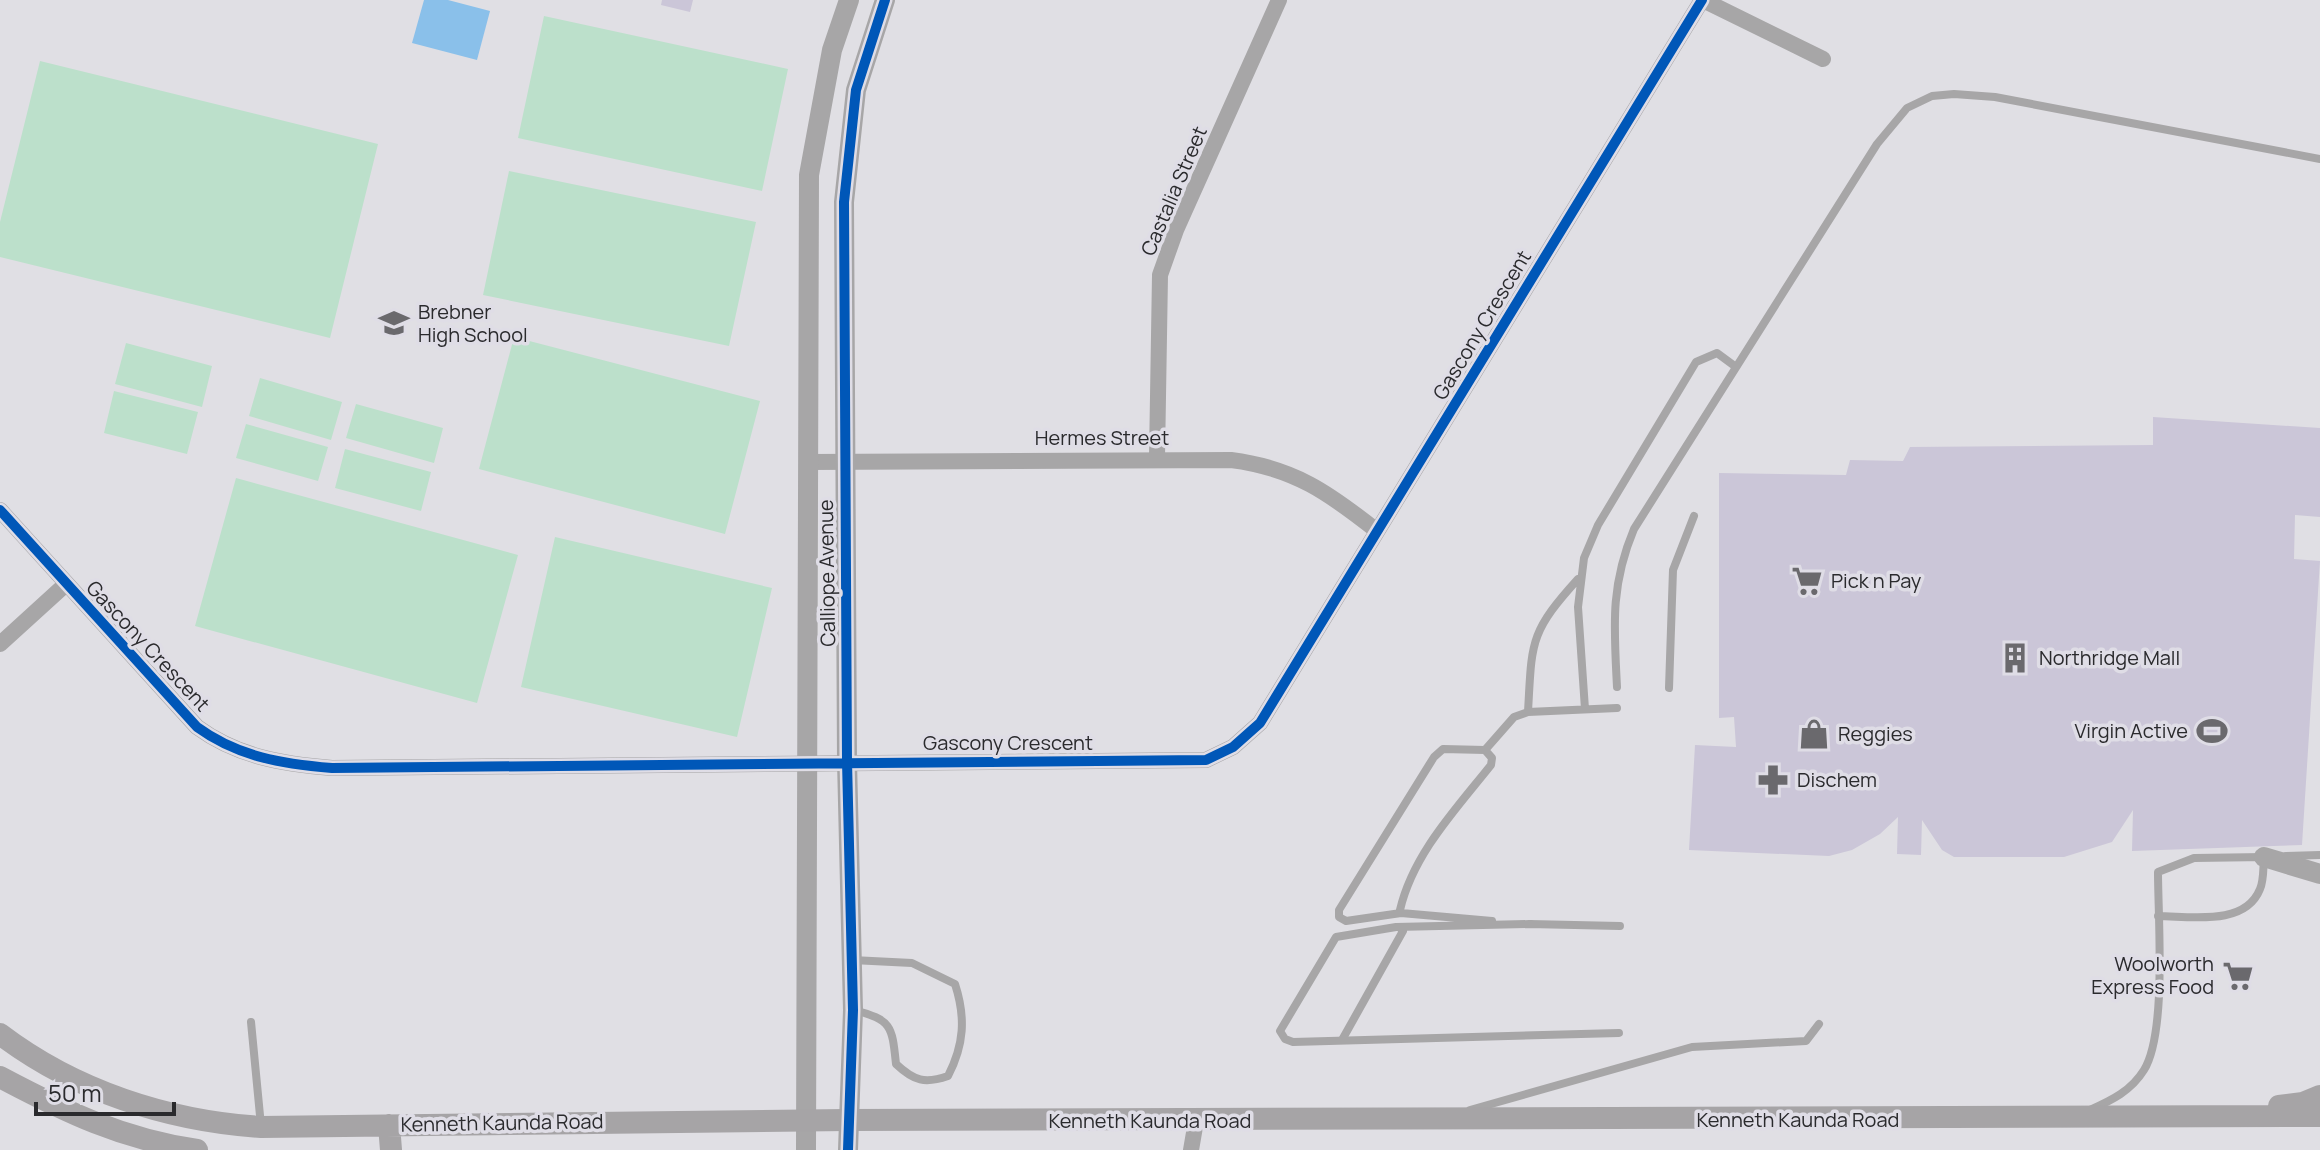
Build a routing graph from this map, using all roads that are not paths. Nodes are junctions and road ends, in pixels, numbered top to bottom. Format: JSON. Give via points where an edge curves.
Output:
{"nodes":[{"id":1,"x":849,"y":0,"type":"edge"},
{"id":2,"x":885,"y":0,"type":"edge"},
{"id":3,"x":1279,"y":0,"type":"edge"},
{"id":4,"x":1711,"y":2,"type":"edge"},
{"id":5,"x":1823,"y":59,"type":"dead end"},
{"id":6,"x":2320,"y":159,"type":"edge"},
{"id":7,"x":1736,"y":367,"type":"junction"},
{"id":8,"x":1157,"y":457,"type":"junction"},
{"id":9,"x":844,"y":460,"type":"junction"},
{"id":10,"x":808,"y":462,"type":"junction"},
{"id":11,"x":0,"y":510,"type":"edge"},
{"id":12,"x":1694,"y":516,"type":"dead end"},
{"id":13,"x":1377,"y":531,"type":"junction"},
{"id":14,"x":1579,"y":578,"type":"junction"},
{"id":15,"x":66,"y":584,"type":"junction"},
{"id":16,"x":0,"y":644,"type":"edge"},
{"id":17,"x":1617,"y":687,"type":"dead end"},
{"id":18,"x":1669,"y":688,"type":"dead end"},
{"id":19,"x":1617,"y":708,"type":"dead end"},
{"id":20,"x":1585,"y":709,"type":"junction"},
{"id":21,"x":1528,"y":712,"type":"junction"},
{"id":22,"x":1485,"y":750,"type":"junction"},
{"id":23,"x":847,"y":761,"type":"junction"},
{"id":24,"x":809,"y":762,"type":"junction"},
{"id":25,"x":2320,"y":855,"type":"edge"},
{"id":26,"x":2264,"y":857,"type":"junction"},
{"id":27,"x":2320,"y":874,"type":"edge"},
{"id":28,"x":1401,"y":913,"type":"junction"},
{"id":29,"x":2158,"y":916,"type":"junction"},
{"id":30,"x":1531,"y":924,"type":"junction"},
{"id":31,"x":1620,"y":926,"type":"dead end"},
{"id":32,"x":1401,"y":929,"type":"junction"},
{"id":33,"x":852,"y":960,"type":"junction"},
{"id":34,"x":853,"y":1010,"type":"junction"},
{"id":35,"x":251,"y":1022,"type":"dead end"},
{"id":36,"x":1819,"y":1024,"type":"dead end"},
{"id":37,"x":1619,"y":1033,"type":"dead end"},
{"id":38,"x":0,"y":1034,"type":"edge"},
{"id":39,"x":1342,"y":1040,"type":"junction"},
{"id":40,"x":0,"y":1077,"type":"edge"},
{"id":41,"x":2320,"y":1096,"type":"edge"},
{"id":42,"x":2179,"y":1116,"type":"junction"},
{"id":43,"x":2320,"y":1116,"type":"edge"},
{"id":44,"x":2067,"y":1119,"type":"junction"},
{"id":45,"x":804,"y":1120,"type":"junction"},
{"id":46,"x":847,"y":1120,"type":"junction"},
{"id":47,"x":1435,"y":1120,"type":"junction"},
{"id":48,"x":1196,"y":1121,"type":"junction"},
{"id":49,"x":389,"y":1125,"type":"junction"},
{"id":50,"x":261,"y":1127,"type":"junction"},
{"id":51,"x":197,"y":1150,"type":"edge"},
{"id":52,"x":391,"y":1150,"type":"edge"},
{"id":53,"x":806,"y":1150,"type":"edge"},
{"id":54,"x":848,"y":1150,"type":"edge"},
{"id":55,"x":1191,"y":1150,"type":"edge"}],
"edges":[{"from":1,"to":10,"type":"street","name":"Calliope Avenue","via":[[832,50],[809,175]]},
{"from":2,"to":9,"type":"street","name":"Calliope Avenue","via":[[859,78],[848,143]]},
{"from":3,"to":8,"type":"street","name":"Castalia Street","via":[[1160,275]]},
{"from":4,"to":5,"type":"street"},
{"from":4,"to":13,"type":"street","name":"Gascony Crescent"},
{"from":6,"to":7,"type":"lane","via":[[1995,97],[1932,96],[1907,108],[1877,144]]},
{"from":7,"to":14,"type":"lane","via":[[1717,353],[1696,362],[1598,525]]},
{"from":7,"to":17,"type":"lane","via":[[1634,529],[1619,564],[1613,615]]},
{"from":8,"to":9,"type":"street","name":"Hermes Street"},
{"from":8,"to":13,"type":"street","name":"Hermes Street","via":[[1231,460],[1290,472]]},
{"from":9,"to":10,"type":"street","name":"Hermes Street"},
{"from":9,"to":23,"type":"street","name":"Calliope Avenue"},
{"from":10,"to":24,"type":"street","name":"Calliope Avenue"},
{"from":11,"to":15,"type":"street","name":"Gascony Crescent"},
{"from":12,"to":18,"type":"lane","via":[[1673,570]]},
{"from":13,"to":23,"type":"street","name":"Gascony Crescent","via":[[1260,723],[1220,755],[1180,762]]},
{"from":14,"to":20,"type":"lane"},
{"from":14,"to":21,"type":"lane","via":[[1535,634]]},
{"from":15,"to":16,"type":"street"},
{"from":15,"to":24,"type":"street","name":"Gascony Crescent","via":[[197,727],[238,751],[267,759],[332,768]]},
{"from":19,"to":20,"type":"lane"},
{"from":20,"to":21,"type":"lane"},
{"from":21,"to":22,"type":"lane","via":[[1514,717]]},
{"from":22,"to":28,"type":"lane","via":[[1491,765],[1434,838],[1407,887]]},
{"from":22,"to":28,"type":"lane","via":[[1443,749],[1434,757],[1339,917],[1346,921]]},
{"from":23,"to":24,"type":"street","name":"Gascony Crescent"},
{"from":23,"to":33,"type":"street","name":"Calliope Avenue"},
{"from":24,"to":45,"type":"street","name":"Calliope Avenue"},
{"from":25,"to":26,"type":"lane"},
{"from":26,"to":27,"type":"street"},
{"from":26,"to":29,"type":"lane","via":[[2261,888],[2244,908],[2223,916]]},
{"from":26,"to":29,"type":"lane","via":[[2194,858],[2158,872]]},
{"from":28,"to":30,"type":"lane"},
{"from":29,"to":44,"type":"lane","via":[[2156,1039],[2144,1070],[2120,1097]]},
{"from":30,"to":31,"type":"lane"},
{"from":30,"to":32,"type":"lane"},
{"from":32,"to":39,"type":"lane"},
{"from":32,"to":39,"type":"lane","via":[[1336,937],[1280,1031],[1293,1042]]},
{"from":33,"to":34,"type":"street","name":"Calliope Avenue"},
{"from":33,"to":34,"type":"lane","via":[[912,963],[955,984],[964,1025],[948,1076],[928,1083],[910,1078],[896,1064],[892,1029],[879,1017]]},
{"from":34,"to":46,"type":"street","name":"Calliope Avenue"},
{"from":35,"to":50,"type":"lane"},
{"from":36,"to":47,"type":"lane","via":[[1806,1041],[1692,1047]]},
{"from":37,"to":39,"type":"lane"},
{"from":38,"to":50,"type":"main road","name":"Kenneth Kaunda Road","via":[[52,1068],[135,1103],[179,1116]]},
{"from":40,"to":51,"type":"main road","via":[[84,1121]]},
{"from":41,"to":42,"type":"main road","via":[[2303,1103]]},
{"from":42,"to":43,"type":"main road","name":"Kenneth Kaunda Road"},
{"from":42,"to":44,"type":"main road","name":"Kenneth Kaunda Road"},
{"from":44,"to":47,"type":"main road","name":"Kenneth Kaunda Road"},
{"from":45,"to":46,"type":"main road","name":"Kenneth Kaunda Road"},
{"from":45,"to":49,"type":"main road","name":"Kenneth Kaunda Road"},
{"from":45,"to":53,"type":"street","name":"Calliope Avenue"},
{"from":46,"to":48,"type":"main road","name":"Kenneth Kaunda Road"},
{"from":46,"to":54,"type":"street","name":"Calliope Avenue"},
{"from":47,"to":48,"type":"main road","name":"Kenneth Kaunda Road"},
{"from":48,"to":55,"type":"street"},
{"from":49,"to":50,"type":"main road","name":"Kenneth Kaunda Road"},
{"from":49,"to":52,"type":"main road"}]}
